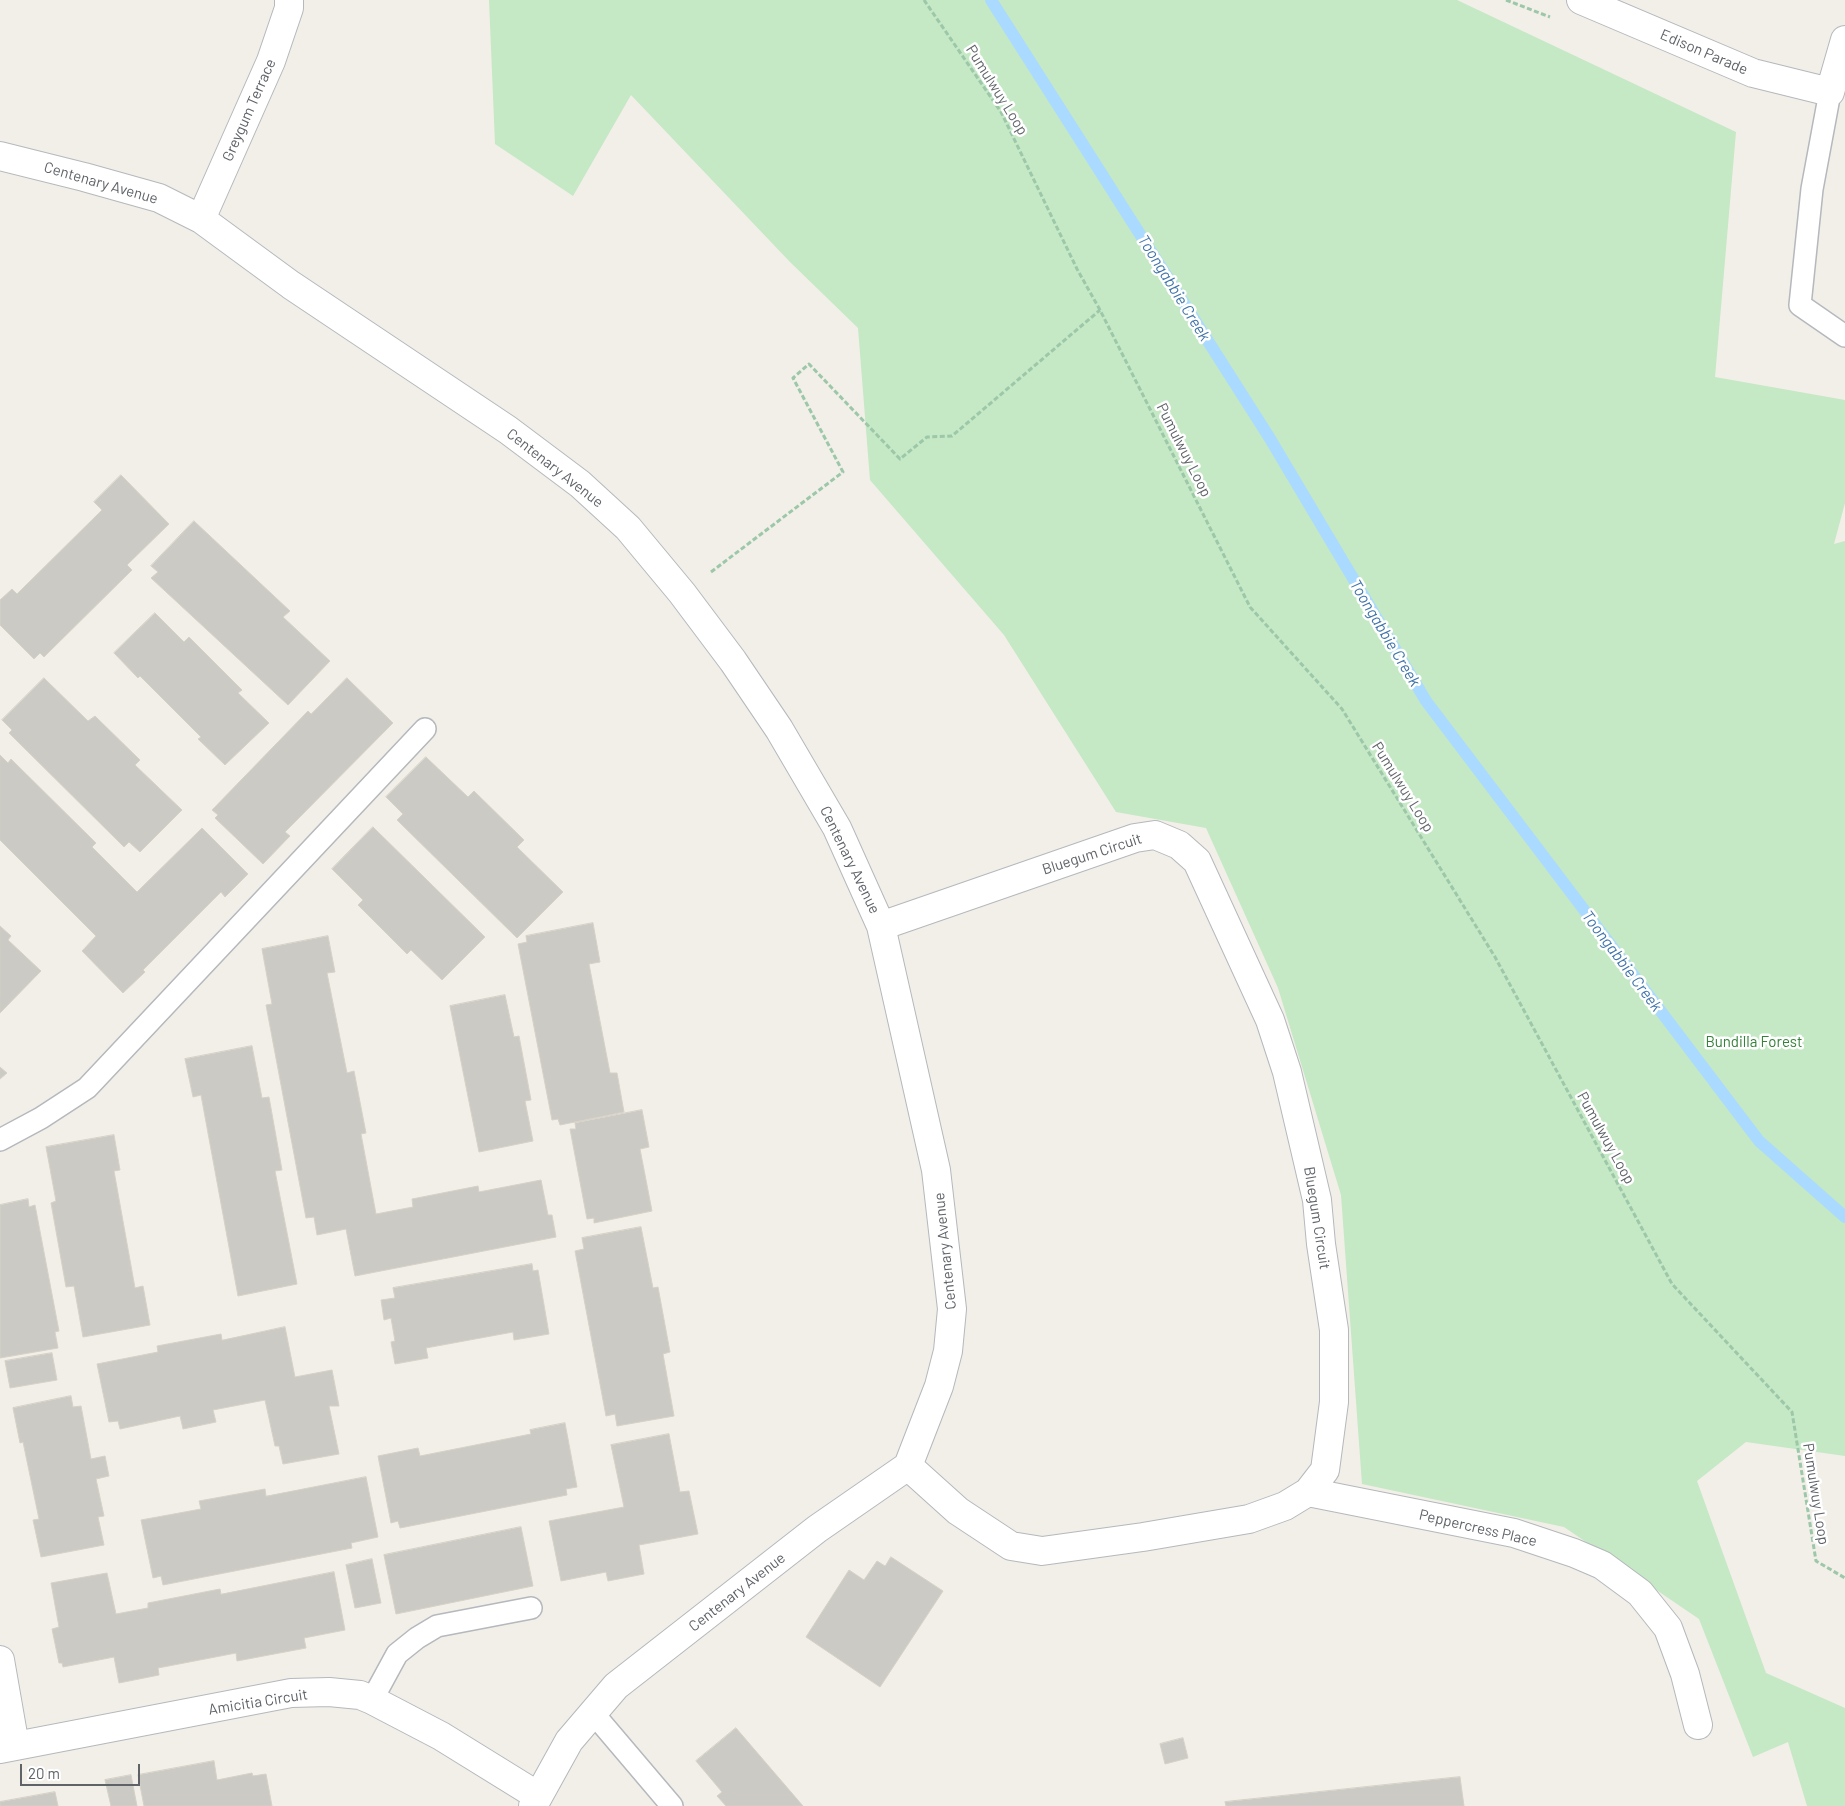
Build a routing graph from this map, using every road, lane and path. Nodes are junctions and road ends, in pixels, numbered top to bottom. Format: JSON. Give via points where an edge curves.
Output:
{"nodes":[{"id":1,"x":290,"y":0,"type":"edge"},
{"id":2,"x":924,"y":0,"type":"edge"},
{"id":3,"x":1581,"y":0,"type":"edge"},
{"id":4,"x":1845,"y":40,"type":"edge"},
{"id":5,"x":1830,"y":92,"type":"junction"},
{"id":6,"x":0,"y":156,"type":"edge"},
{"id":7,"x":201,"y":219,"type":"junction"},
{"id":8,"x":1100,"y":310,"type":"junction"},
{"id":9,"x":1845,"y":336,"type":"edge"},
{"id":10,"x":682,"y":593,"type":"junction"},
{"id":11,"x":425,"y":729,"type":"dead end"},
{"id":12,"x":881,"y":926,"type":"junction"},
{"id":13,"x":0,"y":1140,"type":"edge"},
{"id":14,"x":908,"y":1466,"type":"junction"},
{"id":15,"x":1308,"y":1492,"type":"junction"},
{"id":16,"x":1845,"y":1578,"type":"edge"},
{"id":17,"x":530,"y":1608,"type":"dead end"},
{"id":18,"x":0,"y":1660,"type":"edge"},
{"id":19,"x":372,"y":1700,"type":"junction"},
{"id":20,"x":593,"y":1713,"type":"junction"},
{"id":21,"x":1698,"y":1725,"type":"dead end"},
{"id":22,"x":7,"y":1748,"type":"edge"},
{"id":23,"x":536,"y":1801,"type":"edge"},
{"id":24,"x":672,"y":1806,"type":"edge"}],
"edges":[{"from":1,"to":7,"type":"street","name":"Greygum Terrace","via":[[271,61]]},
{"from":2,"to":8,"type":"path","name":"Pumulwuy Loop","via":[[1001,112]]},
{"from":3,"to":5,"type":"street","name":"Edison Parade","via":[[1752,73]]},
{"from":4,"to":5,"type":"street"},
{"from":5,"to":9,"type":"lane","via":[[1812,189],[1800,305]]},
{"from":6,"to":7,"type":"street","name":"Centenary Avenue","via":[[159,198]]},
{"from":7,"to":10,"type":"street","name":"Centenary Avenue","via":[[291,285],[508,430],[580,484],[628,528]]},
{"from":8,"to":10,"type":"path","via":[[952,436],[927,437],[900,459],[809,364],[793,378],[843,472]]},
{"from":8,"to":16,"type":"path","name":"Pumulwuy Loop","via":[[1250,607],[1342,709],[1495,957],[1672,1284],[1792,1412],[1816,1561]]},
{"from":10,"to":12,"type":"street","name":"Centenary Avenue","via":[[779,729],[837,828]]},
{"from":11,"to":13,"type":"lane","via":[[87,1088]]},
{"from":12,"to":14,"type":"street","name":"Centenary Avenue","via":[[936,1170],[952,1309],[948,1351],[939,1386]]},
{"from":12,"to":15,"type":"street","name":"Bluegum Circuit","via":[[1135,838],[1155,835],[1180,845],[1197,861],[1270,1020],[1287,1072],[1317,1200],[1334,1330],[1334,1402],[1325,1470]]},
{"from":14,"to":15,"type":"street","name":"Bluegum Circuit","via":[[958,1511],[1011,1546],[1042,1551],[1249,1519],[1285,1506]]},
{"from":14,"to":20,"type":"street","name":"Centenary Avenue","via":[[817,1529],[616,1686]]},
{"from":15,"to":21,"type":"street","name":"Peppercress Place","via":[[1514,1533],[1602,1565],[1640,1593],[1668,1628],[1685,1674]]},
{"from":17,"to":19,"type":"lane","via":[[437,1626],[397,1654]]},
{"from":18,"to":22,"type":"street","name":"Amicitia Circuit"},
{"from":19,"to":22,"type":"street","name":"Amicitia Circuit","via":[[329,1692],[291,1694]]},
{"from":19,"to":23,"type":"street","name":"Amicitia Circuit","via":[[441,1736]]},
{"from":20,"to":23,"type":"street","name":"Centenary Avenue","via":[[569,1741]]},
{"from":20,"to":24,"type":"lane"}]}
